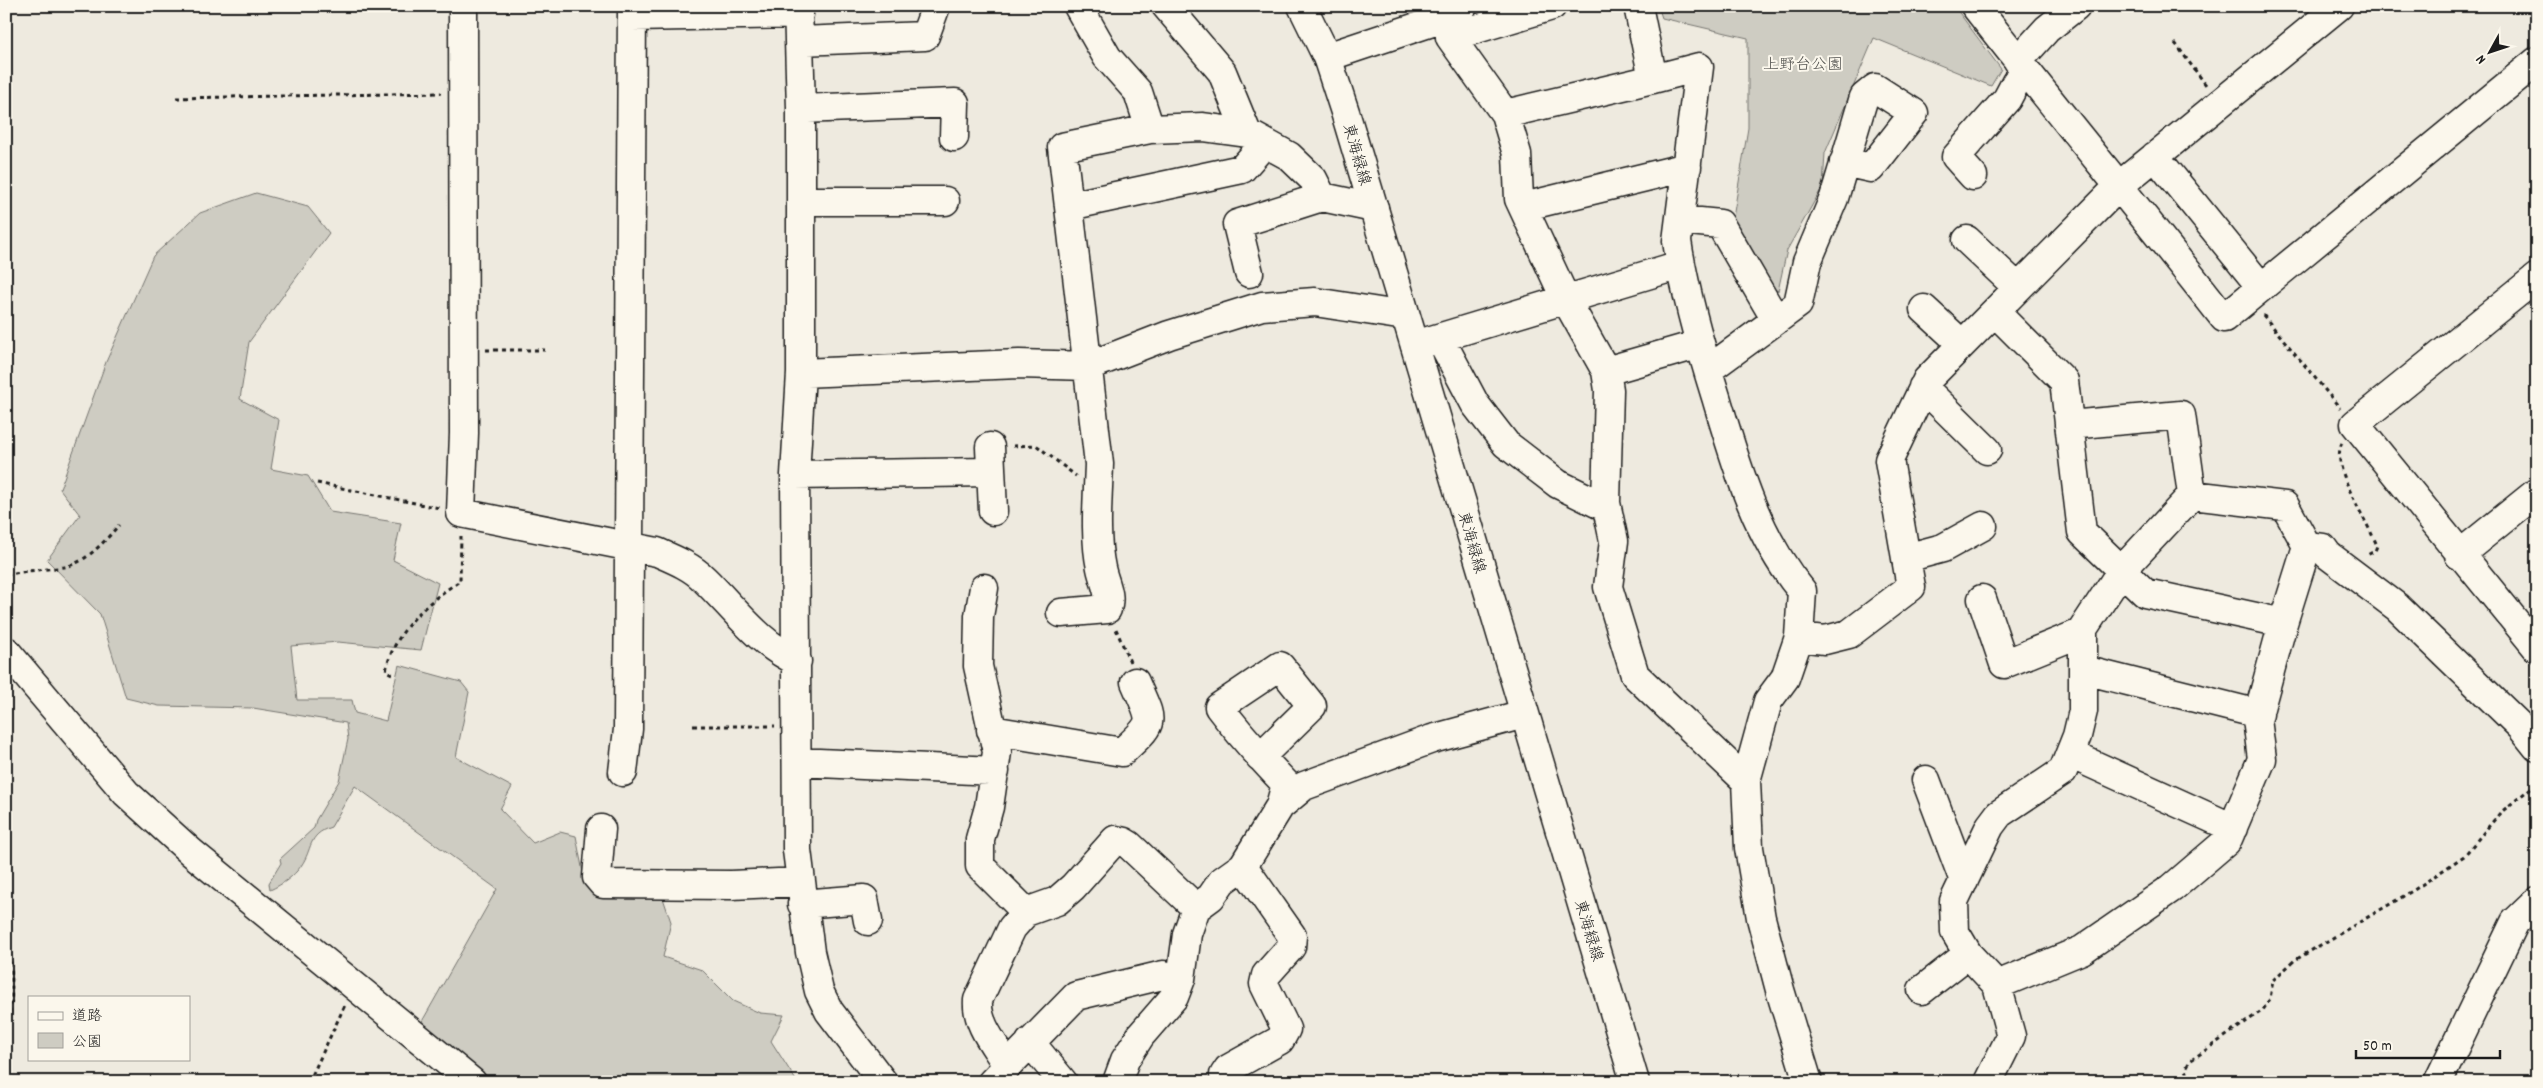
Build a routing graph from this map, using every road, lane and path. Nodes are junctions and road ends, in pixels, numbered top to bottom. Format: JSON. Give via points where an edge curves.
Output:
{"nodes":[{"id":1,"x":463,"y":6,"type":"edge"},
{"id":2,"x":936,"y":6,"type":"edge"},
{"id":3,"x":1078,"y":6,"type":"edge"},
{"id":4,"x":1166,"y":6,"type":"edge"},
{"id":5,"x":1302,"y":6,"type":"edge"},
{"id":6,"x":1422,"y":6,"type":"edge"},
{"id":7,"x":1463,"y":6,"type":"edge"},
{"id":8,"x":1552,"y":6,"type":"edge"},
{"id":9,"x":1638,"y":6,"type":"edge"},
{"id":10,"x":1975,"y":6,"type":"edge"},
{"id":11,"x":2076,"y":6,"type":"edge"},
{"id":12,"x":2338,"y":6,"type":"edge"},
{"id":13,"x":799,"y":10,"type":"edge"},
{"id":14,"x":632,"y":12,"type":"edge"},
{"id":15,"x":800,"y":41,"type":"junction"},
{"id":16,"x":2175,"y":43,"type":"dead end"},
{"id":17,"x":1324,"y":50,"type":"junction"},
{"id":18,"x":2537,"y":61,"type":"edge"},
{"id":19,"x":2022,"y":67,"type":"junction"},
{"id":20,"x":1653,"y":79,"type":"junction"},
{"id":21,"x":464,"y":93,"type":"junction"},
{"id":22,"x":176,"y":98,"type":"dead end"},
{"id":23,"x":2219,"y":103,"type":"junction"},
{"id":24,"x":801,"y":109,"type":"junction"},
{"id":25,"x":1506,"y":114,"type":"junction"},
{"id":26,"x":1150,"y":129,"type":"junction"},
{"id":27,"x":954,"y":137,"type":"dead end"},
{"id":28,"x":1256,"y":138,"type":"junction"},
{"id":29,"x":2155,"y":156,"type":"junction"},
{"id":30,"x":1844,"y":162,"type":"dead end"},
{"id":31,"x":1687,"y":167,"type":"junction"},
{"id":32,"x":1973,"y":176,"type":"dead end"},
{"id":33,"x":2120,"y":185,"type":"junction"},
{"id":34,"x":1322,"y":197,"type":"junction"},
{"id":35,"x":801,"y":201,"type":"junction"},
{"id":36,"x":945,"y":201,"type":"dead end"},
{"id":37,"x":1069,"y":206,"type":"junction"},
{"id":38,"x":1523,"y":207,"type":"junction"},
{"id":39,"x":1374,"y":208,"type":"junction"},
{"id":40,"x":1680,"y":220,"type":"junction"},
{"id":41,"x":1967,"y":240,"type":"dead end"},
{"id":42,"x":1680,"y":264,"type":"junction"},
{"id":43,"x":1249,"y":273,"type":"dead end"},
{"id":44,"x":2537,"y":276,"type":"edge"},
{"id":45,"x":2018,"y":288,"type":"junction"},
{"id":46,"x":2255,"y":292,"type":"junction"},
{"id":47,"x":1566,"y":300,"type":"junction"},
{"id":48,"x":1924,"y":309,"type":"dead end"},
{"id":49,"x":1995,"y":312,"type":"junction"},
{"id":50,"x":1405,"y":316,"type":"junction"},
{"id":51,"x":1776,"y":320,"type":"junction"},
{"id":52,"x":1427,"y":342,"type":"junction"},
{"id":53,"x":1700,"y":344,"type":"junction"},
{"id":54,"x":1962,"y":344,"type":"junction"},
{"id":55,"x":464,"y":350,"type":"junction"},
{"id":56,"x":545,"y":350,"type":"dead end"},
{"id":57,"x":1088,"y":366,"type":"junction"},
{"id":58,"x":1708,"y":370,"type":"junction"},
{"id":59,"x":1606,"y":371,"type":"junction"},
{"id":60,"x":801,"y":372,"type":"junction"},
{"id":61,"x":1923,"y":388,"type":"junction"},
{"id":62,"x":2069,"y":425,"type":"junction"},
{"id":63,"x":2355,"y":425,"type":"junction"},
{"id":64,"x":1987,"y":450,"type":"dead end"},
{"id":65,"x":990,"y":460,"type":"junction"},
{"id":66,"x":795,"y":475,"type":"junction"},
{"id":67,"x":317,"y":483,"type":"dead end"},
{"id":68,"x":2537,"y":492,"type":"edge"},
{"id":69,"x":1098,"y":494,"type":"junction"},
{"id":70,"x":2192,"y":495,"type":"junction"},
{"id":71,"x":1607,"y":508,"type":"junction"},
{"id":72,"x":993,"y":511,"type":"dead end"},
{"id":73,"x":461,"y":513,"type":"junction"},
{"id":74,"x":119,"y":525,"type":"dead end"},
{"id":75,"x":1983,"y":526,"type":"dead end"},
{"id":76,"x":627,"y":546,"type":"junction"},
{"id":77,"x":2307,"y":546,"type":"junction"},
{"id":78,"x":2458,"y":554,"type":"junction"},
{"id":79,"x":2363,"y":555,"type":"dead end"},
{"id":80,"x":1906,"y":558,"type":"junction"},
{"id":81,"x":2122,"y":570,"type":"junction"},
{"id":82,"x":6,"y":575,"type":"edge"},
{"id":83,"x":984,"y":588,"type":"dead end"},
{"id":84,"x":1982,"y":599,"type":"dead end"},
{"id":85,"x":1107,"y":609,"type":"junction"},
{"id":86,"x":1061,"y":614,"type":"dead end"},
{"id":87,"x":2283,"y":623,"type":"junction"},
{"id":88,"x":2083,"y":632,"type":"junction"},
{"id":89,"x":1799,"y":637,"type":"junction"},
{"id":90,"x":2537,"y":648,"type":"edge"},
{"id":91,"x":6,"y":650,"type":"edge"},
{"id":92,"x":797,"y":661,"type":"junction"},
{"id":93,"x":2084,"y":670,"type":"junction"},
{"id":94,"x":392,"y":674,"type":"dead end"},
{"id":95,"x":1134,"y":682,"type":"joint"},
{"id":96,"x":1524,"y":714,"type":"junction"},
{"id":97,"x":2258,"y":714,"type":"junction"},
{"id":98,"x":797,"y":725,"type":"junction"},
{"id":99,"x":693,"y":726,"type":"dead end"},
{"id":100,"x":991,"y":730,"type":"junction"},
{"id":101,"x":2537,"y":747,"type":"edge"},
{"id":102,"x":2070,"y":754,"type":"junction"},
{"id":103,"x":1260,"y":757,"type":"dead end"},
{"id":104,"x":797,"y":762,"type":"junction"},
{"id":105,"x":995,"y":771,"type":"junction"},
{"id":106,"x":623,"y":772,"type":"dead end"},
{"id":107,"x":1926,"y":780,"type":"dead end"},
{"id":108,"x":1746,"y":781,"type":"junction"},
{"id":109,"x":2537,"y":784,"type":"edge"},
{"id":110,"x":1280,"y":806,"type":"junction"},
{"id":111,"x":2233,"y":828,"type":"junction"},
{"id":112,"x":601,"y":829,"type":"dead end"},
{"id":113,"x":1244,"y":866,"type":"junction"},
{"id":114,"x":1964,"y":881,"type":"junction"},
{"id":115,"x":801,"y":893,"type":"junction"},
{"id":116,"x":2537,"y":901,"type":"edge"},
{"id":117,"x":1196,"y":908,"type":"junction"},
{"id":118,"x":1026,"y":912,"type":"junction"},
{"id":119,"x":868,"y":921,"type":"dead end"},
{"id":120,"x":6,"y":922,"type":"edge"},
{"id":121,"x":1968,"y":954,"type":"junction"},
{"id":122,"x":1180,"y":979,"type":"junction"},
{"id":123,"x":1997,"y":986,"type":"junction"},
{"id":124,"x":357,"y":987,"type":"junction"},
{"id":125,"x":1922,"y":990,"type":"dead end"},
{"id":126,"x":6,"y":1036,"type":"edge"},
{"id":127,"x":1030,"y":1042,"type":"junction"},
{"id":128,"x":999,"y":1074,"type":"edge"},
{"id":129,"x":309,"y":1082,"type":"edge"},
{"id":130,"x":472,"y":1082,"type":"edge"},
{"id":131,"x":884,"y":1082,"type":"edge"},
{"id":132,"x":1062,"y":1082,"type":"edge"},
{"id":133,"x":1117,"y":1082,"type":"edge"},
{"id":134,"x":1226,"y":1082,"type":"edge"},
{"id":135,"x":1635,"y":1082,"type":"edge"},
{"id":136,"x":1808,"y":1082,"type":"edge"},
{"id":137,"x":1988,"y":1082,"type":"edge"},
{"id":138,"x":2190,"y":1082,"type":"edge"},
{"id":139,"x":2438,"y":1082,"type":"edge"}],
"edges":[{"from":1,"to":21,"type":"street"},
{"from":2,"to":15,"type":"street","via":[[925,36]]},
{"from":3,"to":26,"type":"street","via":[[1107,57],[1138,92]]},
{"from":4,"to":28,"type":"street","via":[[1222,72]]},
{"from":5,"to":17,"type":"street","name":"東海緑線"},
{"from":6,"to":17,"type":"street"},
{"from":7,"to":17,"type":"street","via":[[1447,17]]},
{"from":8,"to":25,"type":"street","via":[[1450,37]]},
{"from":9,"to":20,"type":"street"},
{"from":10,"to":19,"type":"street"},
{"from":11,"to":19,"type":"street","via":[[2048,29]]},
{"from":12,"to":23,"type":"street"},
{"from":13,"to":14,"type":"street"},
{"from":13,"to":15,"type":"street"},
{"from":14,"to":76,"type":"street"},
{"from":15,"to":24,"type":"street"},
{"from":16,"to":23,"type":"path"},
{"from":17,"to":39,"type":"street","name":"東海緑線"},
{"from":18,"to":46,"type":"street"},
{"from":19,"to":32,"type":"street","via":[[2007,99],[1956,157]]},
{"from":19,"to":33,"type":"street"},
{"from":20,"to":25,"type":"street"},
{"from":20,"to":31,"type":"street","via":[[1699,68]]},
{"from":21,"to":22,"type":"path"},
{"from":21,"to":55,"type":"street"},
{"from":23,"to":29,"type":"street"},
{"from":24,"to":27,"type":"street","via":[[956,103]]},
{"from":24,"to":35,"type":"street"},
{"from":25,"to":38,"type":"street","via":[[1517,154],[1519,198]]},
{"from":26,"to":28,"type":"street","via":[[1202,127]]},
{"from":26,"to":37,"type":"street","via":[[1062,147]]},
{"from":28,"to":34,"type":"street","via":[[1289,156],[1313,180]]},
{"from":28,"to":37,"type":"street","via":[[1242,169]]},
{"from":29,"to":33,"type":"street"},
{"from":29,"to":46,"type":"street"},
{"from":30,"to":51,"type":"street","via":[[1834,198],[1807,262],[1798,304]]},
{"from":31,"to":38,"type":"street"},
{"from":31,"to":40,"type":"street"},
{"from":33,"to":45,"type":"street"},
{"from":33,"to":46,"type":"street","via":[[2224,318]]},
{"from":34,"to":39,"type":"street"},
{"from":34,"to":43,"type":"street","via":[[1237,224]]},
{"from":35,"to":36,"type":"street"},
{"from":35,"to":60,"type":"street"},
{"from":37,"to":57,"type":"street"},
{"from":38,"to":47,"type":"street"},
{"from":39,"to":50,"type":"street","name":"東海緑線"},
{"from":40,"to":42,"type":"street","via":[[1677,241]]},
{"from":40,"to":51,"type":"street","via":[[1720,224]]},
{"from":41,"to":45,"type":"street"},
{"from":42,"to":47,"type":"street"},
{"from":42,"to":53,"type":"street"},
{"from":44,"to":63,"type":"street"},
{"from":45,"to":49,"type":"street"},
{"from":46,"to":63,"type":"path"},
{"from":47,"to":52,"type":"street"},
{"from":47,"to":59,"type":"street"},
{"from":48,"to":54,"type":"street"},
{"from":49,"to":54,"type":"street"},
{"from":49,"to":62,"type":"street","via":[[2064,381]]},
{"from":50,"to":52,"type":"street","name":"東海緑線"},
{"from":50,"to":57,"type":"street","via":[[1315,302],[1262,306],[1169,335]]},
{"from":51,"to":58,"type":"street"},
{"from":52,"to":71,"type":"street","via":[[1506,444],[1558,484]]},
{"from":52,"to":96,"type":"street","name":"東海緑線"},
{"from":53,"to":58,"type":"street"},
{"from":53,"to":59,"type":"street"},
{"from":54,"to":61,"type":"street"},
{"from":55,"to":56,"type":"path"},
{"from":55,"to":73,"type":"street"},
{"from":57,"to":60,"type":"street","via":[[1019,364]]},
{"from":57,"to":69,"type":"street","via":[[1099,464]]},
{"from":58,"to":89,"type":"street","via":[[1741,481],[1783,568],[1802,591]]},
{"from":59,"to":71,"type":"street","via":[[1609,390]]},
{"from":60,"to":66,"type":"street"},
{"from":61,"to":64,"type":"street"},
{"from":61,"to":80,"type":"street","via":[[1889,460]]},
{"from":62,"to":70,"type":"street","via":[[2181,415]]},
{"from":62,"to":81,"type":"street","via":[[2082,532]]},
{"from":63,"to":78,"type":"street"},
{"from":63,"to":79,"type":"path","via":[[2340,447],[2340,457],[2343,472],[2377,546],[2376,551]]},
{"from":65,"to":66,"type":"street"},
{"from":65,"to":69,"type":"path","via":[[1036,445]]},
{"from":65,"to":72,"type":"street"},
{"from":66,"to":92,"type":"street"},
{"from":67,"to":73,"type":"path"},
{"from":68,"to":78,"type":"street"},
{"from":69,"to":85,"type":"street","via":[[1101,567],[1111,599]]},
{"from":70,"to":77,"type":"street","via":[[2285,506]]},
{"from":70,"to":81,"type":"street"},
{"from":71,"to":108,"type":"street","via":[[1614,542],[1608,587],[1635,675]]},
{"from":73,"to":76,"type":"street"},
{"from":73,"to":94,"type":"path","via":[[460,581],[427,605],[410,624],[388,662],[386,671]]},
{"from":74,"to":82,"type":"path","via":[[102,545],[66,567],[24,570]]},
{"from":75,"to":80,"type":"street","via":[[1943,548]]},
{"from":76,"to":92,"type":"street","via":[[657,552],[681,562],[703,578],[774,648]]},
{"from":76,"to":106,"type":"street","via":[[628,729]]},
{"from":77,"to":87,"type":"street"},
{"from":77,"to":101,"type":"street","via":[[2323,548],[2397,607],[2521,727]]},
{"from":78,"to":90,"type":"street"},
{"from":80,"to":89,"type":"street","via":[[1910,587],[1849,634],[1826,640]]},
{"from":81,"to":87,"type":"street","via":[[2145,593]]},
{"from":81,"to":88,"type":"street"},
{"from":83,"to":100,"type":"street","via":[[979,616],[978,666]]},
{"from":84,"to":88,"type":"street","via":[[2004,664]]},
{"from":85,"to":86,"type":"street"},
{"from":85,"to":95,"type":"path","via":[[1135,673]]},
{"from":87,"to":97,"type":"street"},
{"from":88,"to":93,"type":"street"},
{"from":89,"to":108,"type":"street","via":[[1784,678],[1768,701]]},
{"from":91,"to":124,"type":"street","via":[[126,793],[191,852]]},
{"from":92,"to":98,"type":"street"},
{"from":93,"to":97,"type":"street"},
{"from":93,"to":102,"type":"street","via":[[2083,711]]},
{"from":95,"to":100,"type":"street","via":[[1150,716],[1146,730],[1122,752]]},
{"from":96,"to":110,"type":"street","via":[[1432,739],[1304,786]]},
{"from":96,"to":135,"type":"street","name":"東海緑線"},
{"from":97,"to":111,"type":"street","via":[[2262,759]]},
{"from":98,"to":99,"type":"path"},
{"from":98,"to":104,"type":"street"},
{"from":100,"to":105,"type":"street","via":[[997,752]]},
{"from":102,"to":111,"type":"street"},
{"from":102,"to":114,"type":"street","via":[[2063,770],[1999,814]]},
{"from":103,"to":110,"type":"street","via":[[1286,784]]},
{"from":104,"to":105,"type":"street"},
{"from":104,"to":115,"type":"street","via":[[797,850]]},
{"from":105,"to":118,"type":"street","via":[[980,838],[980,866]]},
{"from":107,"to":114,"type":"street"},
{"from":108,"to":136,"type":"street","via":[[1749,848],[1761,918]]},
{"from":109,"to":138,"type":"path","via":[[2500,813],[2464,856],[2414,890],[2295,960],[2273,980],[2270,999],[2264,1010],[2190,1060],[2186,1068]]},
{"from":110,"to":113,"type":"street"},
{"from":111,"to":123,"type":"street","via":[[2227,840],[2172,888],[2082,950]]},
{"from":112,"to":115,"type":"street","via":[[597,877],[603,884],[731,885]]},
{"from":113,"to":117,"type":"street","via":[[1222,881],[1211,897]]},
{"from":113,"to":134,"type":"street","via":[[1292,936],[1291,947],[1266,975],[1264,984],[1286,1030],[1280,1040],[1228,1069],[1224,1075]]},
{"from":114,"to":121,"type":"street","via":[[1954,901],[1953,916],[1955,932]]},
{"from":115,"to":119,"type":"street","via":[[864,899]]},
{"from":115,"to":131,"type":"street","via":[[819,992]]},
{"from":116,"to":139,"type":"street","via":[[2515,922]]},
{"from":117,"to":118,"type":"street","via":[[1129,845],[1115,840],[1057,900]]},
{"from":117,"to":122,"type":"street","via":[[1186,934]]},
{"from":118,"to":128,"type":"street","via":[[1012,928],[978,1000],[977,1012]]},
{"from":120,"to":126,"type":"path","via":[[12,962]]},
{"from":121,"to":123,"type":"street"},
{"from":121,"to":125,"type":"street"},
{"from":122,"to":127,"type":"street","via":[[1163,975],[1076,996]]},
{"from":122,"to":133,"type":"street","via":[[1174,997],[1125,1060]]},
{"from":123,"to":137,"type":"street","via":[[2011,1036]]},
{"from":124,"to":129,"type":"path","via":[[346,1002]]},
{"from":124,"to":130,"type":"street"},
{"from":127,"to":128,"type":"street"},
{"from":127,"to":132,"type":"street"}]}
